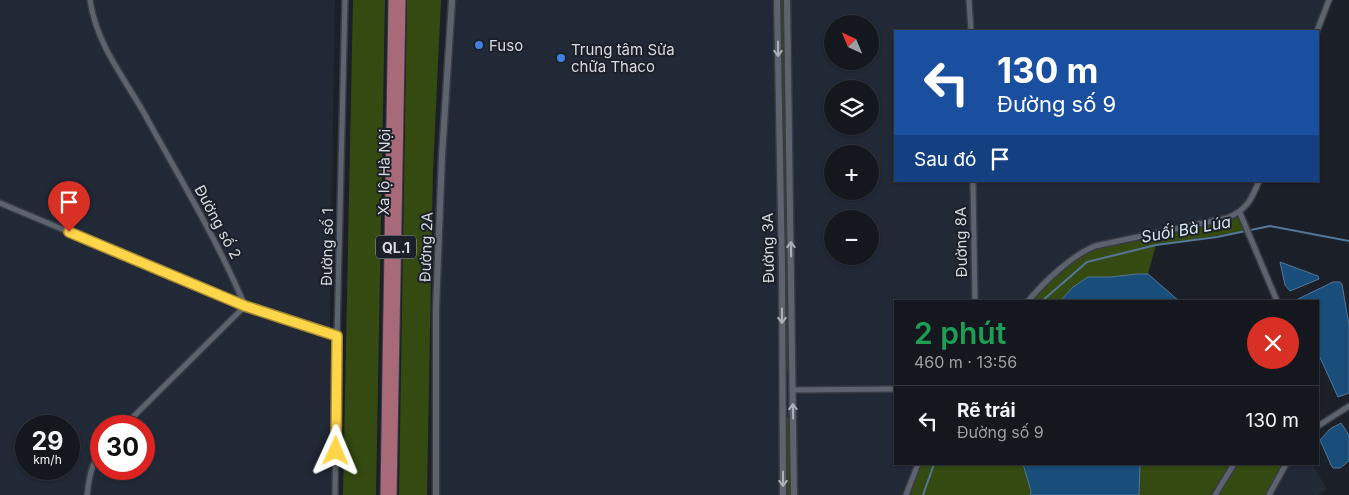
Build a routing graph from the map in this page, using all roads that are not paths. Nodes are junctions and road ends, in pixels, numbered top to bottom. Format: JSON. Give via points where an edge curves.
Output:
{"nodes":[{"id":1,"x":90,"y":0,"type":"edge"},
{"id":2,"x":345,"y":0,"type":"edge"},
{"id":3,"x":393,"y":0,"type":"edge"},
{"id":4,"x":401,"y":0,"type":"edge"},
{"id":5,"x":452,"y":0,"type":"edge"},
{"id":6,"x":777,"y":0,"type":"edge"},
{"id":7,"x":787,"y":0,"type":"edge"},
{"id":8,"x":970,"y":0,"type":"edge"},
{"id":9,"x":1329,"y":0,"type":"edge"},
{"id":10,"x":971,"y":30,"type":"edge"},
{"id":11,"x":1318,"y":30,"type":"edge"},
{"id":12,"x":973,"y":182,"type":"edge"},
{"id":13,"x":1259,"y":182,"type":"edge"},
{"id":14,"x":0,"y":203,"type":"edge"},
{"id":15,"x":1240,"y":213,"type":"junction"},
{"id":16,"x":975,"y":300,"type":"edge"},
{"id":17,"x":1029,"y":300,"type":"edge"},
{"id":18,"x":1277,"y":300,"type":"edge"},
{"id":19,"x":245,"y":306,"type":"junction"},
{"id":20,"x":337,"y":336,"type":"junction"},
{"id":21,"x":894,"y":389,"type":"edge"},
{"id":22,"x":783,"y":390,"type":"junction"},
{"id":23,"x":792,"y":390,"type":"junction"},
{"id":24,"x":1349,"y":406,"type":"edge"},
{"id":25,"x":135,"y":415,"type":"edge"},
{"id":26,"x":1319,"y":425,"type":"edge"},
{"id":27,"x":918,"y":465,"type":"edge"},
{"id":28,"x":1233,"y":465,"type":"edge"},
{"id":29,"x":1285,"y":465,"type":"edge"},
{"id":30,"x":90,"y":474,"type":"edge"},
{"id":31,"x":87,"y":495,"type":"edge"},
{"id":32,"x":335,"y":495,"type":"edge"},
{"id":33,"x":385,"y":495,"type":"edge"},
{"id":34,"x":392,"y":495,"type":"edge"},
{"id":35,"x":436,"y":495,"type":"edge"},
{"id":36,"x":782,"y":495,"type":"edge"},
{"id":37,"x":794,"y":495,"type":"edge"},
{"id":38,"x":906,"y":495,"type":"edge"},
{"id":39,"x":1215,"y":495,"type":"edge"},
{"id":40,"x":1270,"y":495,"type":"edge"}],
"edges":[{"from":1,"to":19,"type":"street","name":"Đường số 2","via":[[94,24],[106,49],[200,213]]},
{"from":2,"to":20,"type":"street","name":"Đường số 1"},
{"from":3,"to":33,"type":"highway","name":"Xa lộ Hà Nội","number":"QL.1"},
{"from":4,"to":34,"type":"highway","name":"Xa lộ Hà Nội","number":"QL.1"},
{"from":5,"to":35,"type":"street","name":"Đường 2A","via":[[437,300]]},
{"from":6,"to":22,"type":"street","name":"Đường 3A","one_way":true},
{"from":23,"to":7,"type":"street","name":"Đường 3A","one_way":true},
{"from":8,"to":10,"type":"street"},
{"from":9,"to":11,"type":"street"},
{"from":12,"to":16,"type":"street","name":"Đường 8A"},
{"from":13,"to":15,"type":"street"},
{"from":14,"to":19,"type":"street"},
{"from":15,"to":17,"type":"street","via":[[1095,246],[1071,260]]},
{"from":15,"to":18,"type":"street"},
{"from":19,"to":20,"type":"street"},
{"from":19,"to":25,"type":"street"},
{"from":20,"to":32,"type":"street","name":"Đường số 1"},
{"from":21,"to":23,"type":"street"},
{"from":22,"to":23,"type":"street"},
{"from":22,"to":36,"type":"street","name":"Đường 3A","one_way":true},
{"from":37,"to":23,"type":"street","name":"Đường 3A","one_way":true},
{"from":24,"to":26,"type":"street"},
{"from":27,"to":38,"type":"street"},
{"from":28,"to":39,"type":"street"},
{"from":29,"to":40,"type":"street"},
{"from":30,"to":31,"type":"street"}]}
